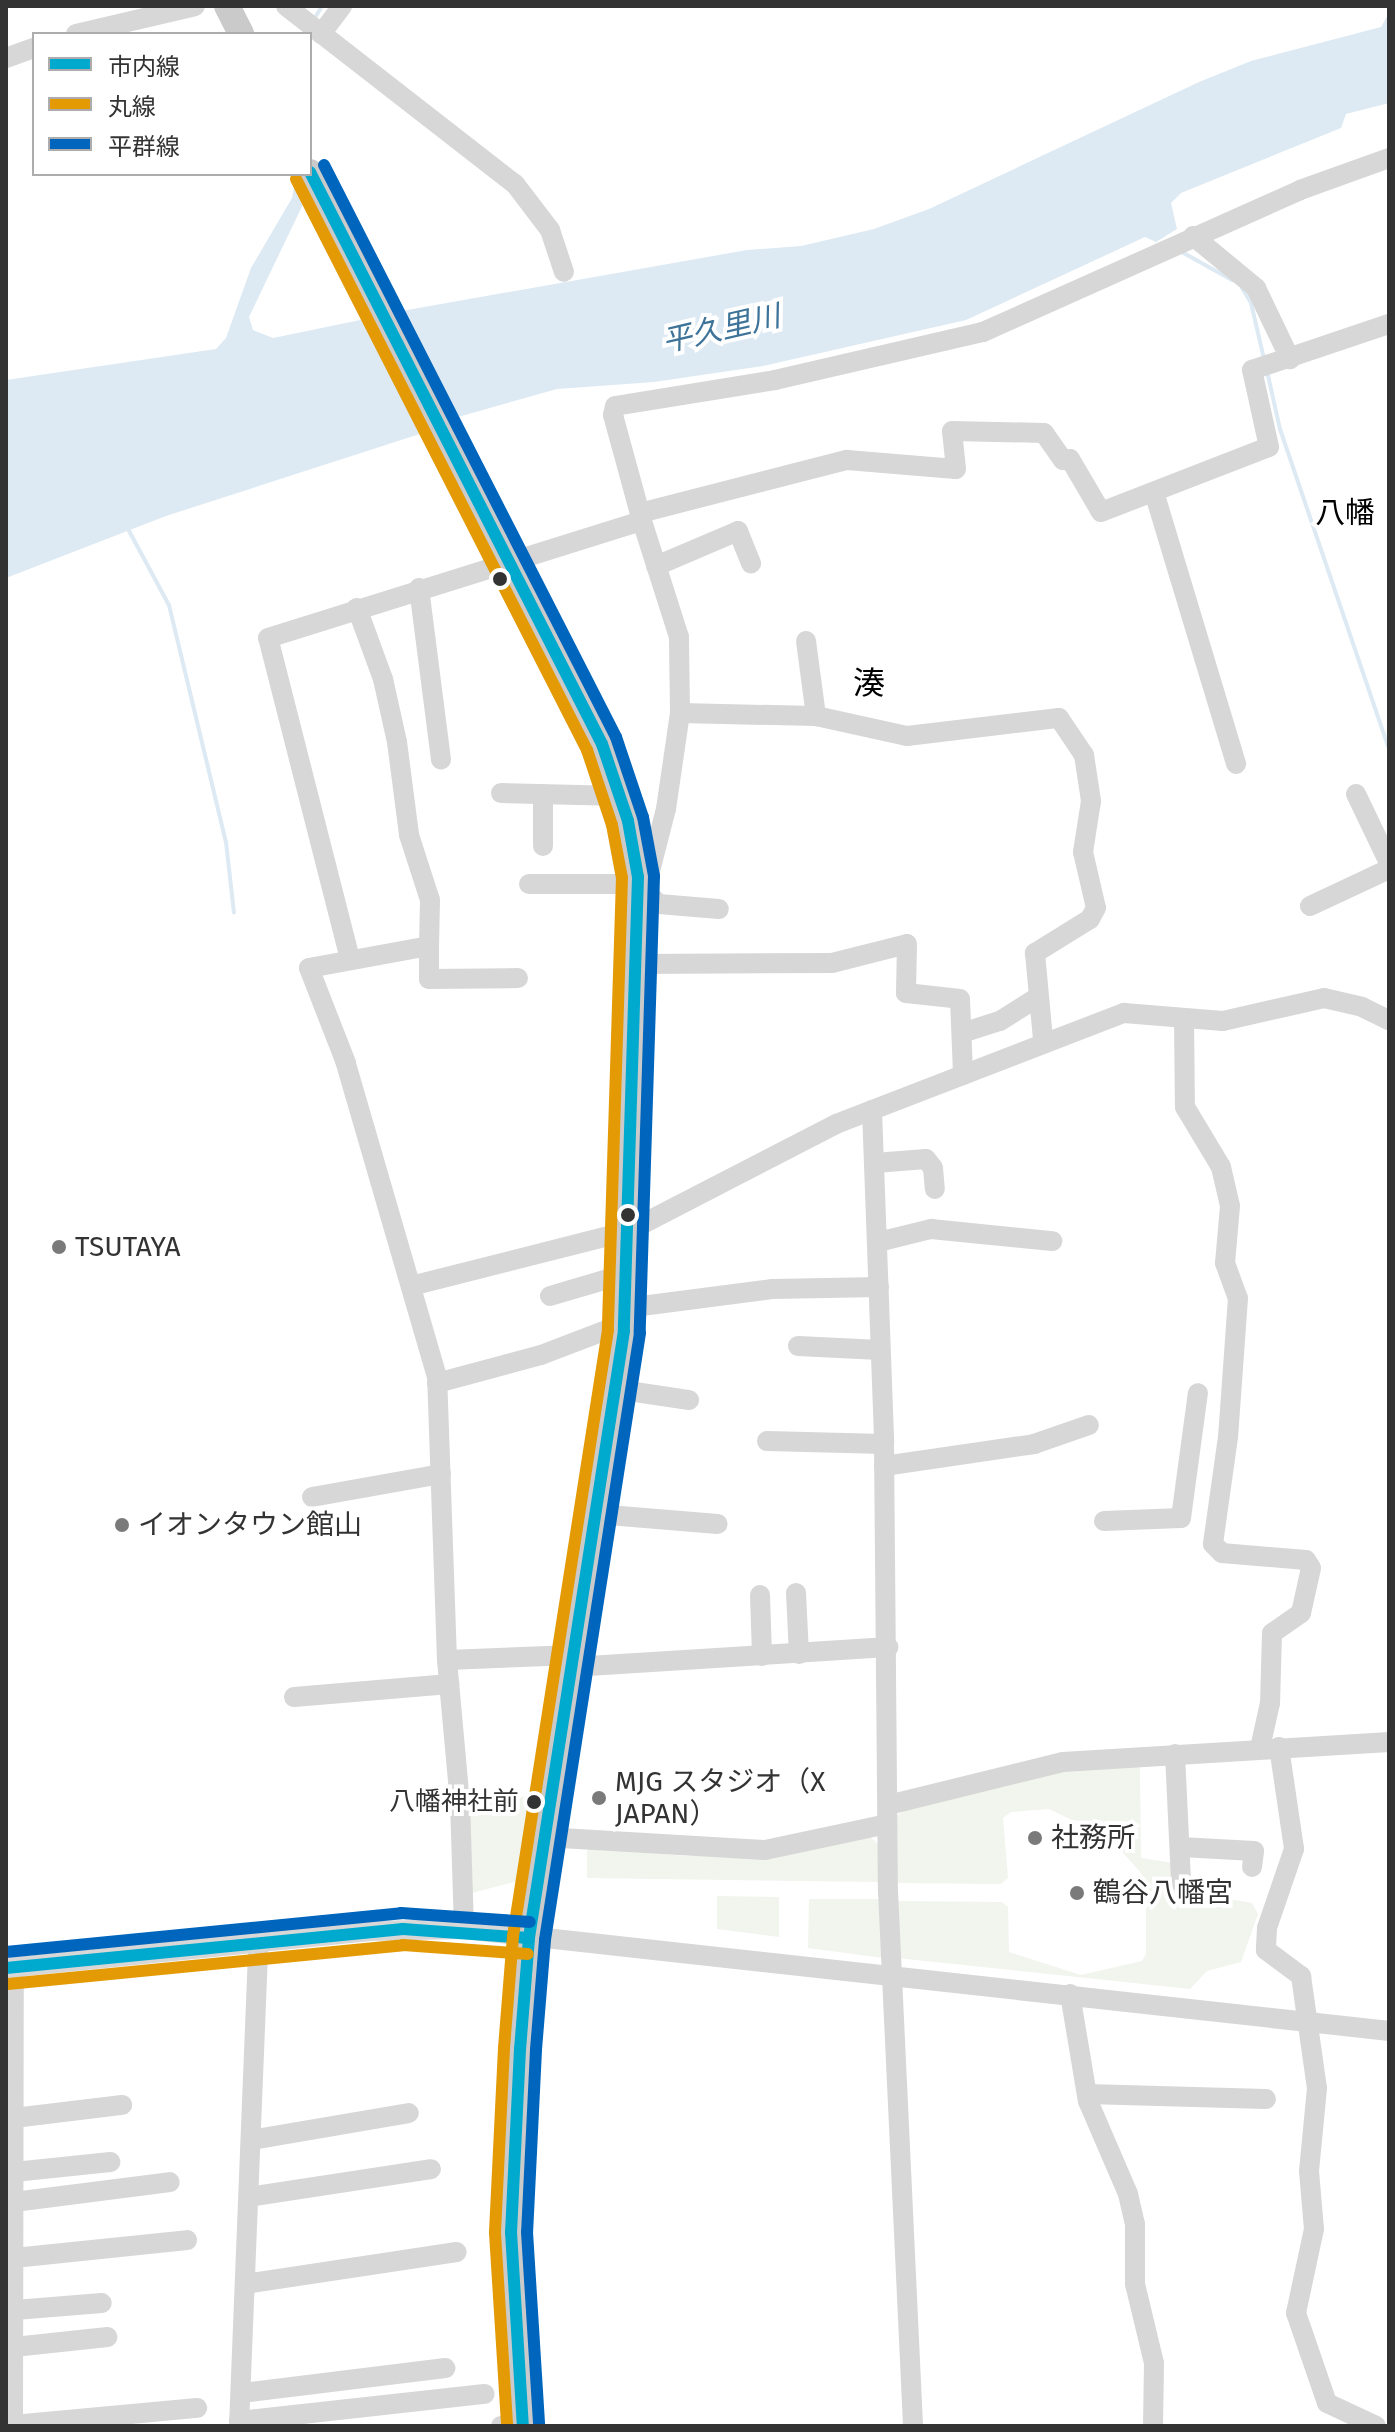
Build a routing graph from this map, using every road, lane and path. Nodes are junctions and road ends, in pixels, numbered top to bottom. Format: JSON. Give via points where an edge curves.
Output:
{"nodes":[{"id":1,"x":227,"y":6,"type":"edge"},
{"id":2,"x":342,"y":6,"type":"edge"},
{"id":3,"x":187,"y":9,"type":"edge"},
{"id":4,"x":292,"y":11,"type":"edge"},
{"id":5,"x":317,"y":31,"type":"junction"},
{"id":6,"x":82,"y":32,"type":"edge"},
{"id":7,"x":177,"y":32,"type":"edge"},
{"id":8,"x":240,"y":32,"type":"edge"},
{"id":9,"x":32,"y":49,"type":"edge"},
{"id":10,"x":6,"y":58,"type":"edge"},
{"id":11,"x":1389,"y":158,"type":"edge"},
{"id":12,"x":312,"y":176,"type":"edge"},
{"id":13,"x":1189,"y":238,"type":"junction"},
{"id":14,"x":564,"y":272,"type":"dead end"},
{"id":15,"x":1389,"y":324,"type":"edge"},
{"id":16,"x":1274,"y":364,"type":"junction"},
{"id":17,"x":1154,"y":492,"type":"junction"},
{"id":18,"x":641,"y":517,"type":"junction"},
{"id":19,"x":509,"y":560,"type":"junction"},
{"id":20,"x":751,"y":563,"type":"dead end"},
{"id":21,"x":656,"y":566,"type":"junction"},
{"id":22,"x":419,"y":588,"type":"junction"},
{"id":23,"x":357,"y":608,"type":"junction"},
{"id":24,"x":806,"y":641,"type":"dead end"},
{"id":25,"x":680,"y":713,"type":"junction"},
{"id":26,"x":816,"y":716,"type":"junction"},
{"id":27,"x":441,"y":760,"type":"dead end"},
{"id":28,"x":1236,"y":764,"type":"dead end"},
{"id":29,"x":501,"y":793,"type":"dead end"},
{"id":30,"x":543,"y":794,"type":"junction"},
{"id":31,"x":1356,"y":794,"type":"dead end"},
{"id":32,"x":620,"y":796,"type":"junction"},
{"id":33,"x":543,"y":846,"type":"dead end"},
{"id":34,"x":1389,"y":863,"type":"edge"},
{"id":35,"x":1389,"y":869,"type":"edge"},
{"id":36,"x":529,"y":884,"type":"dead end"},
{"id":37,"x":638,"y":884,"type":"junction"},
{"id":38,"x":1310,"y":906,"type":"dead end"},
{"id":39,"x":719,"y":909,"type":"dead end"},
{"id":40,"x":429,"y":946,"type":"junction"},
{"id":41,"x":350,"y":959,"type":"junction"},
{"id":42,"x":638,"y":964,"type":"junction"},
{"id":43,"x":518,"y":978,"type":"dead end"},
{"id":44,"x":1038,"y":997,"type":"junction"},
{"id":45,"x":1184,"y":1018,"type":"junction"},
{"id":46,"x":1389,"y":1020,"type":"edge"},
{"id":47,"x":962,"y":1033,"type":"junction"},
{"id":48,"x":1043,"y":1040,"type":"junction"},
{"id":49,"x":963,"y":1075,"type":"junction"},
{"id":50,"x":872,"y":1110,"type":"junction"},
{"id":51,"x":875,"y":1163,"type":"junction"},
{"id":52,"x":935,"y":1189,"type":"dead end"},
{"id":53,"x":629,"y":1231,"type":"junction"},
{"id":54,"x":1052,"y":1241,"type":"dead end"},
{"id":55,"x":878,"y":1242,"type":"junction"},
{"id":56,"x":628,"y":1273,"type":"junction"},
{"id":57,"x":411,"y":1286,"type":"junction"},
{"id":58,"x":879,"y":1287,"type":"junction"},
{"id":59,"x":550,"y":1296,"type":"dead end"},
{"id":60,"x":626,"y":1315,"type":"junction"},
{"id":61,"x":798,"y":1346,"type":"dead end"},
{"id":62,"x":880,"y":1350,"type":"junction"},
{"id":63,"x":437,"y":1383,"type":"junction"},
{"id":64,"x":615,"y":1389,"type":"junction"},
{"id":65,"x":1198,"y":1393,"type":"dead end"},
{"id":66,"x":689,"y":1400,"type":"dead end"},
{"id":67,"x":1089,"y":1425,"type":"dead end"},
{"id":68,"x":767,"y":1441,"type":"dead end"},
{"id":69,"x":884,"y":1444,"type":"junction"},
{"id":70,"x":884,"y":1466,"type":"junction"},
{"id":71,"x":441,"y":1474,"type":"junction"},
{"id":72,"x":312,"y":1497,"type":"dead end"},
{"id":73,"x":596,"y":1514,"type":"junction"},
{"id":74,"x":1104,"y":1521,"type":"dead end"},
{"id":75,"x":718,"y":1524,"type":"dead end"},
{"id":76,"x":796,"y":1593,"type":"dead end"},
{"id":77,"x":760,"y":1595,"type":"dead end"},
{"id":78,"x":888,"y":1647,"type":"junction"},
{"id":79,"x":799,"y":1654,"type":"junction"},
{"id":80,"x":762,"y":1656,"type":"junction"},
{"id":81,"x":447,"y":1660,"type":"junction"},
{"id":82,"x":573,"y":1661,"type":"junction"},
{"id":83,"x":449,"y":1684,"type":"junction"},
{"id":84,"x":294,"y":1697,"type":"dead end"},
{"id":85,"x":1389,"y":1742,"type":"edge"},
{"id":86,"x":1270,"y":1748,"type":"junction"},
{"id":87,"x":1175,"y":1754,"type":"junction"},
{"id":88,"x":888,"y":1815,"type":"junction"},
{"id":89,"x":544,"y":1837,"type":"junction"},
{"id":90,"x":1181,"y":1847,"type":"junction"},
{"id":91,"x":1252,"y":1867,"type":"dead end"},
{"id":92,"x":1181,"y":1883,"type":"dead end"},
{"id":93,"x":464,"y":1929,"type":"junction"},
{"id":94,"x":529,"y":1938,"type":"junction"},
{"id":95,"x":258,"y":1944,"type":"junction"},
{"id":96,"x":10,"y":1967,"type":"edge"},
{"id":97,"x":892,"y":1973,"type":"junction"},
{"id":98,"x":1070,"y":1994,"type":"junction"},
{"id":99,"x":1311,"y":2022,"type":"junction"},
{"id":100,"x":1389,"y":2031,"type":"edge"},
{"id":101,"x":10,"y":2053,"type":"edge"},
{"id":102,"x":1087,"y":2094,"type":"junction"},
{"id":103,"x":1266,"y":2099,"type":"dead end"},
{"id":104,"x":122,"y":2105,"type":"dead end"},
{"id":105,"x":409,"y":2113,"type":"dead end"},
{"id":106,"x":14,"y":2118,"type":"junction"},
{"id":107,"x":251,"y":2140,"type":"junction"},
{"id":108,"x":110,"y":2162,"type":"dead end"},
{"id":109,"x":431,"y":2169,"type":"dead end"},
{"id":110,"x":14,"y":2172,"type":"junction"},
{"id":111,"x":170,"y":2182,"type":"dead end"},
{"id":112,"x":249,"y":2197,"type":"junction"},
{"id":113,"x":14,"y":2202,"type":"junction"},
{"id":114,"x":187,"y":2240,"type":"dead end"},
{"id":115,"x":11,"y":2247,"type":"edge"},
{"id":116,"x":457,"y":2252,"type":"dead end"},
{"id":117,"x":245,"y":2284,"type":"junction"},
{"id":118,"x":102,"y":2303,"type":"dead end"},
{"id":119,"x":15,"y":2310,"type":"junction"},
{"id":120,"x":107,"y":2337,"type":"dead end"},
{"id":121,"x":14,"y":2347,"type":"junction"},
{"id":122,"x":445,"y":2368,"type":"dead end"},
{"id":123,"x":242,"y":2393,"type":"junction"},
{"id":124,"x":485,"y":2394,"type":"dead end"},
{"id":125,"x":197,"y":2408,"type":"dead end"},
{"id":126,"x":239,"y":2423,"type":"edge"},
{"id":127,"x":516,"y":2425,"type":"edge"},
{"id":128,"x":13,"y":2426,"type":"edge"},
{"id":129,"x":913,"y":2426,"type":"edge"},
{"id":130,"x":1153,"y":2426,"type":"edge"},
{"id":131,"x":1376,"y":2426,"type":"edge"}],
"edges":[{"from":1,"to":8,"type":"main road"},
{"from":2,"to":5,"type":"street"},
{"from":3,"to":6,"type":"street"},
{"from":3,"to":7,"type":"street"},
{"from":4,"to":5,"type":"street"},
{"from":5,"to":14,"type":"street","via":[[515,184],[550,230]]},
{"from":9,"to":10,"type":"street"},
{"from":11,"to":13,"type":"street"},
{"from":12,"to":19,"type":"main road"},
{"from":13,"to":16,"type":"street","via":[[1256,288]]},
{"from":13,"to":18,"type":"street","via":[[1026,315],[960,339],[775,380],[615,406]]},
{"from":15,"to":16,"type":"street"},
{"from":16,"to":17,"type":"street","via":[[1252,370],[1269,447]]},
{"from":17,"to":18,"type":"street","via":[[1101,512],[1070,459],[1063,460],[1044,433],[952,431],[956,469],[847,460]]},
{"from":17,"to":28,"type":"street"},
{"from":18,"to":19,"type":"street"},
{"from":18,"to":21,"type":"street"},
{"from":19,"to":22,"type":"street"},
{"from":19,"to":32,"type":"main road","via":[[602,744]]},
{"from":20,"to":21,"type":"street","via":[[738,531]]},
{"from":21,"to":25,"type":"street","via":[[679,637]]},
{"from":22,"to":23,"type":"street"},
{"from":22,"to":27,"type":"street"},
{"from":23,"to":40,"type":"street","via":[[383,679],[397,742],[409,835],[430,900]]},
{"from":23,"to":41,"type":"street","via":[[268,638]]},
{"from":24,"to":26,"type":"street"},
{"from":25,"to":26,"type":"street"},
{"from":25,"to":37,"type":"street","via":[[649,875]]},
{"from":26,"to":44,"type":"street","via":[[907,736],[1059,718],[1072,734],[1084,755],[1089,789],[1083,852],[1096,908],[1090,919],[1035,953]]},
{"from":29,"to":30,"type":"street"},
{"from":30,"to":32,"type":"street"},
{"from":30,"to":33,"type":"street"},
{"from":31,"to":34,"type":"street"},
{"from":32,"to":37,"type":"main road"},
{"from":35,"to":38,"type":"street"},
{"from":36,"to":37,"type":"street"},
{"from":37,"to":39,"type":"street","via":[[659,904]]},
{"from":37,"to":42,"type":"main road"},
{"from":40,"to":41,"type":"street"},
{"from":40,"to":43,"type":"street","via":[[429,979]]},
{"from":41,"to":57,"type":"street","via":[[309,968],[346,1063]]},
{"from":42,"to":47,"type":"street","via":[[832,963],[907,944],[906,993],[960,999]]},
{"from":42,"to":53,"type":"main road"},
{"from":44,"to":47,"type":"street","via":[[1000,1021]]},
{"from":44,"to":48,"type":"street"},
{"from":45,"to":46,"type":"street","via":[[1239,1019],[1324,998]]},
{"from":45,"to":48,"type":"street","via":[[1124,1013]]},
{"from":45,"to":86,"type":"street","via":[[1185,1107],[1221,1167],[1230,1206],[1225,1263],[1238,1298],[1228,1437],[1213,1544],[1222,1553],[1306,1560],[1311,1568],[1301,1613],[1272,1633]]},
{"from":47,"to":49,"type":"street"},
{"from":48,"to":49,"type":"street"},
{"from":49,"to":50,"type":"street"},
{"from":50,"to":51,"type":"street"},
{"from":50,"to":53,"type":"street"},
{"from":51,"to":52,"type":"street","via":[[926,1159],[933,1168]]},
{"from":51,"to":55,"type":"street"},
{"from":53,"to":56,"type":"main road"},
{"from":53,"to":57,"type":"street"},
{"from":54,"to":55,"type":"street","via":[[931,1229]]},
{"from":55,"to":58,"type":"street"},
{"from":56,"to":59,"type":"street"},
{"from":56,"to":60,"type":"main road"},
{"from":57,"to":63,"type":"street"},
{"from":58,"to":60,"type":"street","via":[[772,1289]]},
{"from":58,"to":62,"type":"street"},
{"from":60,"to":63,"type":"street","via":[[541,1355]]},
{"from":60,"to":64,"type":"main road"},
{"from":61,"to":62,"type":"street"},
{"from":62,"to":69,"type":"street"},
{"from":63,"to":71,"type":"street"},
{"from":64,"to":66,"type":"street"},
{"from":64,"to":73,"type":"main road"},
{"from":65,"to":74,"type":"street","via":[[1181,1518]]},
{"from":67,"to":70,"type":"street","via":[[1034,1444]]},
{"from":68,"to":69,"type":"street"},
{"from":69,"to":70,"type":"street"},
{"from":70,"to":78,"type":"street"},
{"from":71,"to":72,"type":"street"},
{"from":71,"to":81,"type":"street"},
{"from":73,"to":75,"type":"street"},
{"from":73,"to":82,"type":"main road"},
{"from":76,"to":79,"type":"street"},
{"from":77,"to":80,"type":"street"},
{"from":78,"to":79,"type":"street"},
{"from":78,"to":88,"type":"street"},
{"from":79,"to":80,"type":"street"},
{"from":80,"to":82,"type":"street"},
{"from":81,"to":82,"type":"street"},
{"from":81,"to":83,"type":"street"},
{"from":82,"to":89,"type":"main road"},
{"from":83,"to":84,"type":"street"},
{"from":83,"to":93,"type":"street"},
{"from":85,"to":86,"type":"street"},
{"from":86,"to":87,"type":"street"},
{"from":86,"to":99,"type":"street","via":[[1294,1849],[1267,1928],[1266,1950],[1301,1976]]},
{"from":87,"to":88,"type":"street","via":[[1063,1762]]},
{"from":87,"to":90,"type":"street"},
{"from":88,"to":89,"type":"street","via":[[765,1850]]},
{"from":88,"to":97,"type":"street"},
{"from":89,"to":94,"type":"main road"},
{"from":90,"to":91,"type":"street","via":[[1254,1851]]},
{"from":90,"to":92,"type":"street"},
{"from":93,"to":94,"type":"street"},
{"from":93,"to":95,"type":"street","via":[[368,1931]]},
{"from":94,"to":97,"type":"street"},
{"from":94,"to":127,"type":"main road","via":[[511,2189]]},
{"from":95,"to":96,"type":"street"},
{"from":95,"to":107,"type":"street"},
{"from":96,"to":101,"type":"street"},
{"from":97,"to":98,"type":"street"},
{"from":97,"to":129,"type":"street"},
{"from":98,"to":99,"type":"street"},
{"from":98,"to":102,"type":"street"},
{"from":99,"to":100,"type":"street"},
{"from":99,"to":131,"type":"street","via":[[1317,2088],[1309,2171],[1314,2229],[1296,2313],[1327,2403]]},
{"from":101,"to":106,"type":"street"},
{"from":102,"to":103,"type":"street"},
{"from":102,"to":130,"type":"street","via":[[1135,2224],[1135,2284],[1154,2363]]},
{"from":104,"to":106,"type":"street"},
{"from":105,"to":107,"type":"street"},
{"from":106,"to":110,"type":"street"},
{"from":107,"to":112,"type":"street"},
{"from":108,"to":110,"type":"street"},
{"from":109,"to":112,"type":"street"},
{"from":110,"to":113,"type":"street"},
{"from":111,"to":113,"type":"street"},
{"from":112,"to":117,"type":"street"},
{"from":113,"to":115,"type":"street"},
{"from":114,"to":115,"type":"street"},
{"from":115,"to":119,"type":"street"},
{"from":116,"to":117,"type":"street"},
{"from":117,"to":123,"type":"street"},
{"from":118,"to":119,"type":"street"},
{"from":119,"to":121,"type":"street"},
{"from":120,"to":121,"type":"street"},
{"from":121,"to":128,"type":"street"},
{"from":122,"to":123,"type":"street"},
{"from":123,"to":126,"type":"street"},
{"from":124,"to":126,"type":"street"},
{"from":125,"to":128,"type":"street"}]}
